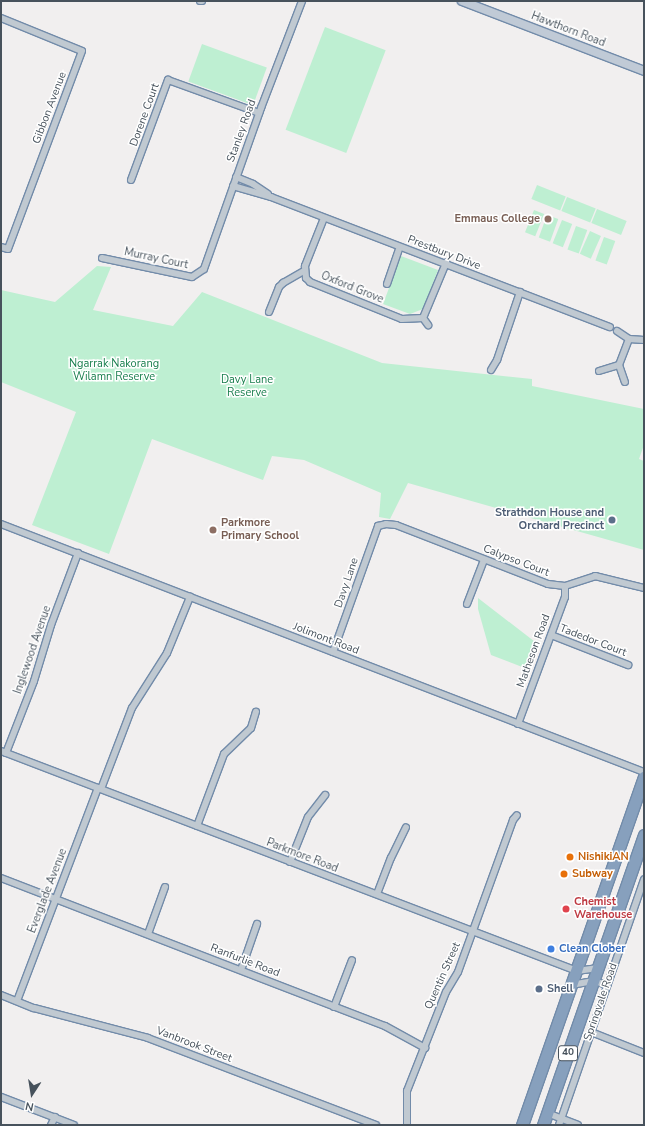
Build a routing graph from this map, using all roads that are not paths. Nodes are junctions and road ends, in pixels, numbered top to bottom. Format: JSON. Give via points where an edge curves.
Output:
{"nodes":[{"id":1,"x":302,"y":1,"type":"edge"},
{"id":2,"x":462,"y":1,"type":"edge"},
{"id":3,"x":1,"y":18,"type":"edge"},
{"id":4,"x":644,"y":71,"type":"edge"},
{"id":5,"x":259,"y":113,"type":"junction"},
{"id":6,"x":236,"y":177,"type":"junction"},
{"id":7,"x":131,"y":180,"type":"dead end"},
{"id":8,"x":233,"y":186,"type":"junction"},
{"id":9,"x":271,"y":197,"type":"junction"},
{"id":10,"x":324,"y":218,"type":"junction"},
{"id":11,"x":1,"y":247,"type":"edge"},
{"id":12,"x":400,"y":247,"type":"junction"},
{"id":13,"x":102,"y":258,"type":"dead end"},
{"id":14,"x":446,"y":263,"type":"junction"},
{"id":15,"x":204,"y":269,"type":"joint"},
{"id":16,"x":304,"y":271,"type":"junction"},
{"id":17,"x":386,"y":284,"type":"dead end"},
{"id":18,"x":520,"y":292,"type":"junction"},
{"id":19,"x":269,"y":312,"type":"dead end"},
{"id":20,"x":423,"y":318,"type":"junction"},
{"id":21,"x":428,"y":325,"type":"dead end"},
{"id":22,"x":610,"y":327,"type":"dead end"},
{"id":23,"x":617,"y":331,"type":"dead end"},
{"id":24,"x":630,"y":339,"type":"junction"},
{"id":25,"x":644,"y":339,"type":"edge"},
{"id":26,"x":619,"y":365,"type":"junction"},
{"id":27,"x":491,"y":370,"type":"dead end"},
{"id":28,"x":599,"y":371,"type":"dead end"},
{"id":29,"x":625,"y":382,"type":"dead end"},
{"id":30,"x":1,"y":524,"type":"edge"},
{"id":31,"x":384,"y":525,"type":"joint"},
{"id":32,"x":78,"y":553,"type":"junction"},
{"id":33,"x":484,"y":560,"type":"junction"},
{"id":34,"x":565,"y":586,"type":"junction"},
{"id":35,"x":644,"y":588,"type":"edge"},
{"id":36,"x":190,"y":597,"type":"junction"},
{"id":37,"x":467,"y":604,"type":"dead end"},
{"id":38,"x":551,"y":635,"type":"junction"},
{"id":39,"x":333,"y":652,"type":"junction"},
{"id":40,"x":628,"y":665,"type":"dead end"},
{"id":41,"x":256,"y":712,"type":"dead end"},
{"id":42,"x":518,"y":724,"type":"junction"},
{"id":43,"x":4,"y":752,"type":"edge"},
{"id":44,"x":644,"y":772,"type":"edge"},
{"id":45,"x":644,"y":777,"type":"edge"},
{"id":46,"x":99,"y":788,"type":"junction"},
{"id":47,"x":325,"y":795,"type":"dead end"},
{"id":48,"x":517,"y":815,"type":"dead end"},
{"id":49,"x":197,"y":826,"type":"junction"},
{"id":50,"x":406,"y":827,"type":"dead end"},
{"id":51,"x":644,"y":835,"type":"edge"},
{"id":52,"x":290,"y":862,"type":"junction"},
{"id":53,"x":1,"y":878,"type":"edge"},
{"id":54,"x":644,"y":879,"type":"edge"},
{"id":55,"x":165,"y":887,"type":"dead end"},
{"id":56,"x":377,"y":894,"type":"junction"},
{"id":57,"x":55,"y":900,"type":"junction"},
{"id":58,"x":257,"y":924,"type":"dead end"},
{"id":59,"x":473,"y":931,"type":"junction"},
{"id":60,"x":148,"y":934,"type":"junction"},
{"id":61,"x":352,"y":960,"type":"dead end"},
{"id":62,"x":598,"y":968,"type":"junction"},
{"id":63,"x":241,"y":970,"type":"junction"},
{"id":64,"x":576,"y":971,"type":"junction"},
{"id":65,"x":594,"y":981,"type":"junction"},
{"id":66,"x":571,"y":985,"type":"junction"},
{"id":67,"x":607,"y":985,"type":"junction"},
{"id":68,"x":1,"y":995,"type":"edge"},
{"id":69,"x":17,"y":1001,"type":"junction"},
{"id":70,"x":334,"y":1007,"type":"junction"},
{"id":71,"x":591,"y":1032,"type":"junction"},
{"id":72,"x":425,"y":1048,"type":"junction"},
{"id":73,"x":644,"y":1052,"type":"edge"},
{"id":74,"x":1,"y":1097,"type":"edge"},
{"id":75,"x":547,"y":1113,"type":"junction"},
{"id":76,"x":55,"y":1117,"type":"junction"},
{"id":77,"x":560,"y":1122,"type":"edge"},
{"id":78,"x":52,"y":1125,"type":"edge"},
{"id":79,"x":74,"y":1125,"type":"edge"},
{"id":80,"x":376,"y":1125,"type":"edge"},
{"id":81,"x":407,"y":1125,"type":"edge"},
{"id":82,"x":522,"y":1125,"type":"edge"},
{"id":83,"x":543,"y":1125,"type":"edge"},
{"id":84,"x":578,"y":1125,"type":"edge"}],
"edges":[{"from":1,"to":5,"type":"street","name":"Stanley Road"},
{"from":2,"to":4,"type":"main road","name":"Hawthorn Road"},
{"from":3,"to":11,"type":"street","name":"Gibbon Avenue","via":[[82,51],[8,249]]},
{"from":5,"to":6,"type":"street","name":"Stanley Road"},
{"from":5,"to":7,"type":"street","name":"Dorene Court","via":[[168,80]]},
{"from":6,"to":8,"type":"street","name":"Stanley Road"},
{"from":6,"to":9,"type":"street","name":"Prestbury Drive","via":[[253,184]]},
{"from":8,"to":9,"type":"street","name":"Prestbury Drive"},
{"from":8,"to":15,"type":"street","name":"Stanley Road"},
{"from":9,"to":10,"type":"street","name":"Prestbury Drive"},
{"from":10,"to":12,"type":"street","name":"Prestbury Drive"},
{"from":10,"to":16,"type":"street"},
{"from":12,"to":14,"type":"street","name":"Prestbury Drive"},
{"from":12,"to":17,"type":"street"},
{"from":13,"to":15,"type":"street","name":"Murray Court","via":[[192,277]]},
{"from":14,"to":18,"type":"street","name":"Prestbury Drive"},
{"from":14,"to":20,"type":"street"},
{"from":16,"to":19,"type":"street","via":[[279,287]]},
{"from":16,"to":20,"type":"street","name":"Oxford Grove","via":[[310,282],[402,319]]},
{"from":18,"to":22,"type":"street","name":"Prestbury Drive"},
{"from":18,"to":27,"type":"street","via":[[497,360]]},
{"from":20,"to":21,"type":"street"},
{"from":23,"to":24,"type":"street"},
{"from":24,"to":25,"type":"street"},
{"from":24,"to":26,"type":"street"},
{"from":26,"to":28,"type":"street"},
{"from":26,"to":29,"type":"street"},
{"from":30,"to":32,"type":"street","name":"Jolimont Road"},
{"from":31,"to":33,"type":"street","name":"Calypso Court","via":[[396,526]]},
{"from":31,"to":39,"type":"street","name":"Davy Lane","via":[[378,526]]},
{"from":32,"to":36,"type":"street","name":"Jolimont Road"},
{"from":32,"to":43,"type":"street","name":"Inglewood Avenue","via":[[51,625],[34,681]]},
{"from":33,"to":34,"type":"street","name":"Calypso Court","via":[[548,584]]},
{"from":33,"to":37,"type":"street"},
{"from":34,"to":35,"type":"street","name":"Calypso Court","via":[[595,576]]},
{"from":34,"to":38,"type":"street","name":"Matheson Road","via":[[565,597]]},
{"from":36,"to":39,"type":"street","name":"Jolimont Road"},
{"from":36,"to":46,"type":"street","name":"Everglade Avenue","via":[[167,653],[132,708]]},
{"from":38,"to":40,"type":"street","name":"Tadedor Court"},
{"from":38,"to":42,"type":"street","name":"Matheson Road"},
{"from":39,"to":42,"type":"street","name":"Jolimont Road"},
{"from":41,"to":49,"type":"street","via":[[251,728],[224,754]]},
{"from":42,"to":44,"type":"street","name":"Jolimont Road"},
{"from":43,"to":46,"type":"street","name":"Parkmore Road"},
{"from":45,"to":64,"type":"highway","number":"40"},
{"from":46,"to":49,"type":"street","name":"Parkmore Road"},
{"from":46,"to":57,"type":"street","name":"Everglade Avenue"},
{"from":47,"to":52,"type":"street","via":[[308,817]]},
{"from":48,"to":59,"type":"street","name":"Quentin Street"},
{"from":49,"to":52,"type":"street","name":"Parkmore Road"},
{"from":50,"to":56,"type":"street"},
{"from":51,"to":62,"type":"highway","name":"Springvale Road","number":"40"},
{"from":52,"to":56,"type":"street","name":"Parkmore Road"},
{"from":53,"to":57,"type":"street","name":"Ranfurlie Road"},
{"from":54,"to":67,"type":"street","name":"Springvale Road"},
{"from":55,"to":60,"type":"street"},
{"from":56,"to":59,"type":"street","name":"Parkmore Road"},
{"from":57,"to":60,"type":"street","name":"Ranfurlie Road"},
{"from":57,"to":69,"type":"street","name":"Everglade Avenue"},
{"from":58,"to":63,"type":"street"},
{"from":59,"to":64,"type":"street","name":"Parkmore Road"},
{"from":59,"to":72,"type":"street","name":"Quentin Street"},
{"from":60,"to":63,"type":"street","name":"Ranfurlie Road"},
{"from":61,"to":70,"type":"street"},
{"from":62,"to":64,"type":"street","name":"Parkmore Road"},
{"from":62,"to":65,"type":"highway","name":"Springvale Road","number":"40"},
{"from":63,"to":70,"type":"street","name":"Ranfurlie Road"},
{"from":64,"to":66,"type":"highway","number":"40"},
{"from":65,"to":66,"type":"street"},
{"from":65,"to":67,"type":"street"},
{"from":65,"to":75,"type":"highway","name":"Springvale Road","number":"40"},
{"from":66,"to":82,"type":"highway","number":"40"},
{"from":67,"to":71,"type":"street","name":"Springvale Road"},
{"from":68,"to":69,"type":"street","name":"Vanbrook Street"},
{"from":69,"to":80,"type":"street","name":"Vanbrook Street","via":[[148,1038]]},
{"from":70,"to":72,"type":"street","name":"Ranfurlie Road","via":[[385,1026]]},
{"from":71,"to":73,"type":"street"},
{"from":71,"to":77,"type":"street","name":"Springvale Road"},
{"from":72,"to":81,"type":"street","name":"Quentin Street","via":[[407,1091]]},
{"from":74,"to":76,"type":"street"},
{"from":75,"to":77,"type":"street"},
{"from":75,"to":83,"type":"highway","name":"Springvale Road","number":"40"},
{"from":76,"to":78,"type":"street"},
{"from":76,"to":79,"type":"street"},
{"from":77,"to":84,"type":"street"}]}
